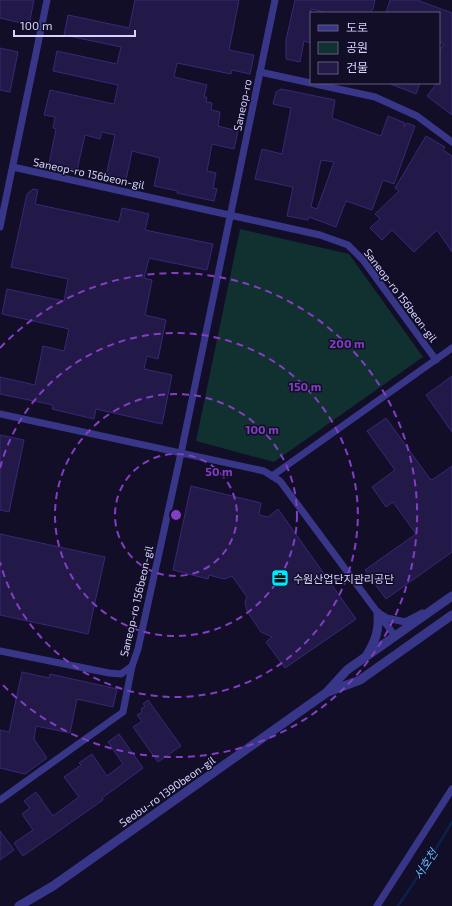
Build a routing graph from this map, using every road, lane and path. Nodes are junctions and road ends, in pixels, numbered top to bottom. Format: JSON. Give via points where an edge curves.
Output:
{"nodes":[{"id":1,"x":47,"y":0,"type":"edge"},
{"id":2,"x":275,"y":0,"type":"edge"},
{"id":3,"x":260,"y":72,"type":"junction"},
{"id":4,"x":310,"y":83,"type":"edge"},
{"id":5,"x":315,"y":84,"type":"edge"},
{"id":6,"x":452,"y":142,"type":"edge"},
{"id":7,"x":13,"y":167,"type":"junction"},
{"id":8,"x":231,"y":215,"type":"junction"},
{"id":9,"x":0,"y":227,"type":"edge"},
{"id":10,"x":452,"y":348,"type":"edge"},
{"id":11,"x":436,"y":360,"type":"junction"},
{"id":12,"x":0,"y":414,"type":"edge"},
{"id":13,"x":181,"y":453,"type":"junction"},
{"id":14,"x":272,"y":476,"type":"junction"},
{"id":15,"x":449,"y":598,"type":"edge"},
{"id":16,"x":378,"y":613,"type":"junction"},
{"id":17,"x":452,"y":615,"type":"edge"},
{"id":18,"x":395,"y":636,"type":"junction"},
{"id":19,"x":404,"y":649,"type":"junction"},
{"id":20,"x":0,"y":651,"type":"edge"},
{"id":21,"x":367,"y":656,"type":"junction"},
{"id":22,"x":132,"y":666,"type":"junction"},
{"id":23,"x":326,"y":693,"type":"junction"},
{"id":24,"x":452,"y":789,"type":"edge"},
{"id":25,"x":0,"y":800,"type":"edge"},
{"id":26,"x":19,"y":906,"type":"edge"},
{"id":27,"x":377,"y":906,"type":"edge"}],
"edges":[{"from":1,"to":7,"type":"street"},
{"from":2,"to":3,"type":"street","name":"Saneop-ro"},
{"from":3,"to":4,"type":"street"},
{"from":3,"to":8,"type":"street","name":"Saneop-ro"},
{"from":5,"to":6,"type":"street","via":[[375,97],[417,116]]},
{"from":7,"to":8,"type":"street","name":"Saneop-ro 156beon-gil"},
{"from":7,"to":9,"type":"street"},
{"from":8,"to":11,"type":"street","name":"Saneop-ro 156beon-gil","via":[[348,244],[363,260]]},
{"from":8,"to":13,"type":"street","name":"Saneop-ro 156beon-gil"},
{"from":10,"to":11,"type":"street","name":"Saneop-ro 156beon-gil"},
{"from":11,"to":14,"type":"street","name":"Saneop-ro 156beon-gil"},
{"from":12,"to":13,"type":"street"},
{"from":13,"to":14,"type":"street","via":[[264,471]]},
{"from":13,"to":22,"type":"street","name":"Saneop-ro 156beon-gil"},
{"from":14,"to":16,"type":"street","via":[[280,481]]},
{"from":15,"to":16,"type":"street","via":[[405,622]]},
{"from":15,"to":18,"type":"street","name":"Seobu-ro 1390beon-gil"},
{"from":16,"to":18,"type":"street"},
{"from":16,"to":21,"type":"street","via":[[379,628]]},
{"from":17,"to":19,"type":"street","name":"Seobu-ro 1390beon-gil"},
{"from":18,"to":19,"type":"street"},
{"from":18,"to":21,"type":"street","name":"Seobu-ro 1390beon-gil"},
{"from":19,"to":23,"type":"street","name":"Seobu-ro 1390beon-gil","via":[[360,680]]},
{"from":20,"to":22,"type":"street","name":"Saneop-ro 156beon-gil","via":[[115,674],[122,674]]},
{"from":21,"to":23,"type":"street","name":"Seobu-ro 1390beon-gil","via":[[348,670]]},
{"from":22,"to":25,"type":"street","via":[[123,712]]},
{"from":23,"to":26,"type":"street","name":"Seobu-ro 1390beon-gil","via":[[53,886]]},
{"from":24,"to":27,"type":"street"}]}
